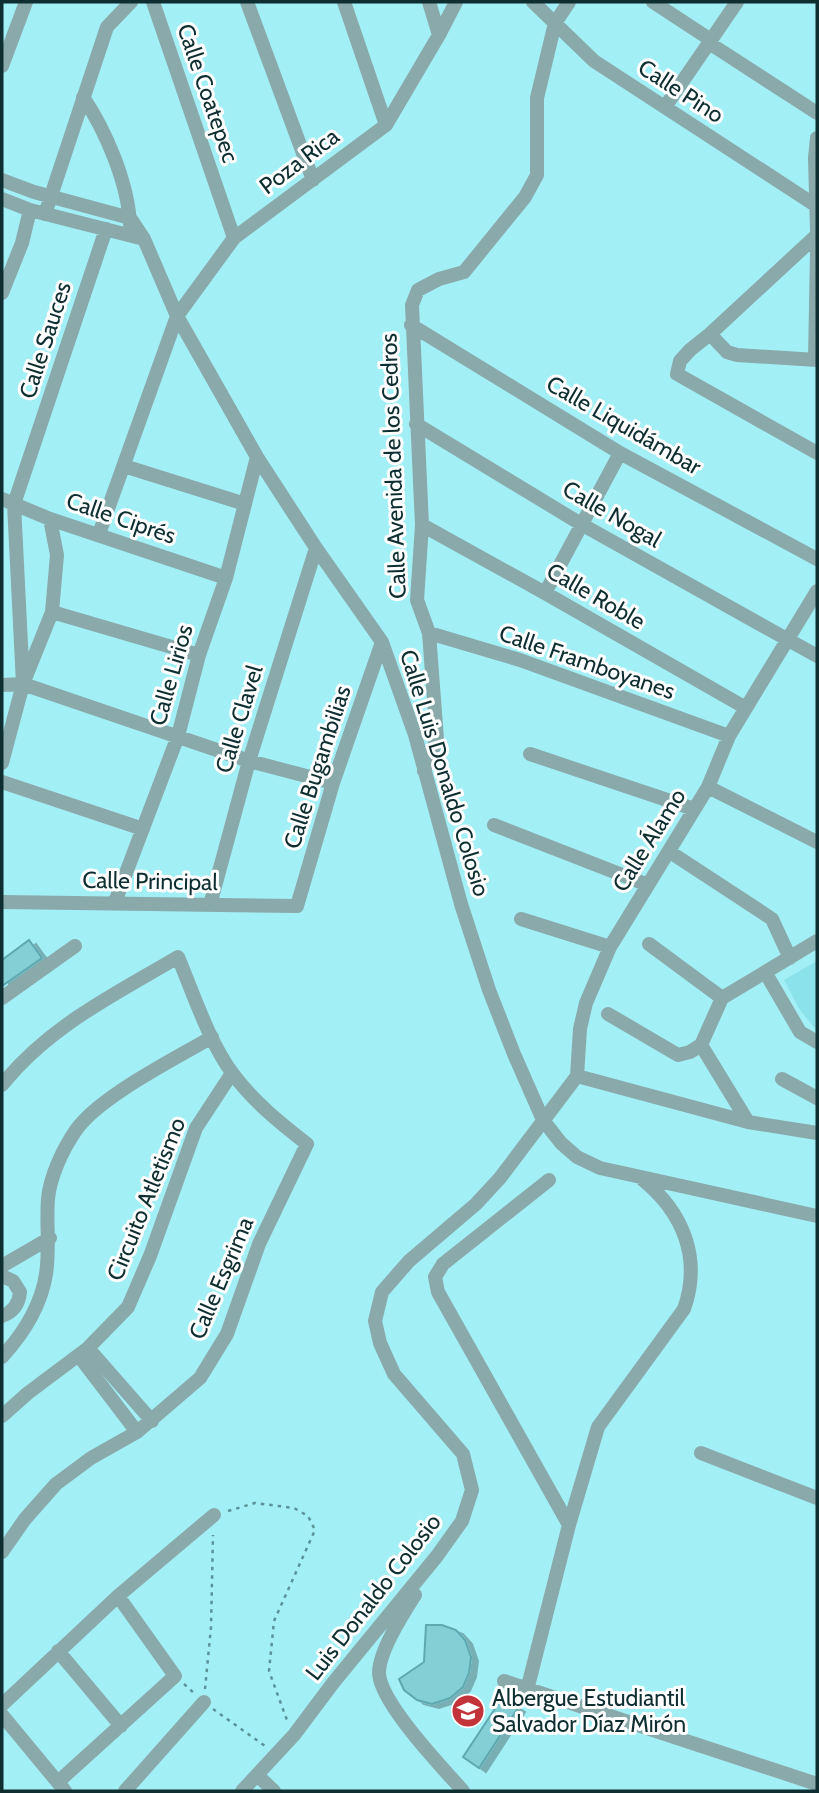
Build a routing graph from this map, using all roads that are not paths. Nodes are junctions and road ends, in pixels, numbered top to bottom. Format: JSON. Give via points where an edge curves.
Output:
{"nodes":[{"id":1,"x":26,"y":2,"type":"edge"},
{"id":2,"x":131,"y":2,"type":"edge"},
{"id":3,"x":153,"y":2,"type":"edge"},
{"id":4,"x":247,"y":2,"type":"edge"},
{"id":5,"x":344,"y":2,"type":"edge"},
{"id":6,"x":429,"y":2,"type":"edge"},
{"id":7,"x":456,"y":2,"type":"edge"},
{"id":8,"x":533,"y":2,"type":"edge"},
{"id":9,"x":569,"y":2,"type":"edge"},
{"id":10,"x":653,"y":2,"type":"edge"},
{"id":11,"x":737,"y":2,"type":"edge"},
{"id":12,"x":555,"y":23,"type":"junction"},
{"id":13,"x":439,"y":35,"type":"junction"},
{"id":14,"x":710,"y":42,"type":"junction"},
{"id":15,"x":2,"y":66,"type":"edge"},
{"id":16,"x":83,"y":97,"type":"junction"},
{"id":17,"x":665,"y":107,"type":"junction"},
{"id":18,"x":817,"y":113,"type":"edge"},
{"id":19,"x":386,"y":125,"type":"junction"},
{"id":20,"x":817,"y":138,"type":"edge"},
{"id":21,"x":2,"y":180,"type":"edge"},
{"id":22,"x":313,"y":180,"type":"junction"},
{"id":23,"x":51,"y":197,"type":"junction"},
{"id":24,"x":2,"y":199,"type":"edge"},
{"id":25,"x":815,"y":205,"type":"junction"},
{"id":26,"x":30,"y":210,"type":"junction"},
{"id":27,"x":45,"y":214,"type":"junction"},
{"id":28,"x":130,"y":218,"type":"junction"},
{"id":29,"x":106,"y":229,"type":"junction"},
{"id":30,"x":817,"y":233,"type":"edge"},
{"id":31,"x":137,"y":237,"type":"junction"},
{"id":32,"x":234,"y":238,"type":"junction"},
{"id":33,"x":817,"y":251,"type":"edge"},
{"id":34,"x":2,"y":292,"type":"edge"},
{"id":35,"x":177,"y":316,"type":"junction"},
{"id":36,"x":411,"y":324,"type":"junction"},
{"id":37,"x":710,"y":334,"type":"junction"},
{"id":38,"x":816,"y":360,"type":"edge"},
{"id":39,"x":416,"y":424,"type":"junction"},
{"id":40,"x":620,"y":453,"type":"junction"},
{"id":41,"x":817,"y":453,"type":"edge"},
{"id":42,"x":257,"y":457,"type":"junction"},
{"id":43,"x":124,"y":466,"type":"junction"},
{"id":44,"x":8,"y":501,"type":"edge"},
{"id":45,"x":245,"y":504,"type":"junction"},
{"id":46,"x":50,"y":519,"type":"junction"},
{"id":47,"x":581,"y":524,"type":"junction"},
{"id":48,"x":422,"y":525,"type":"junction"},
{"id":49,"x":99,"y":534,"type":"junction"},
{"id":50,"x":316,"y":548,"type":"junction"},
{"id":51,"x":817,"y":559,"type":"edge"},
{"id":52,"x":226,"y":578,"type":"junction"},
{"id":53,"x":817,"y":591,"type":"edge"},
{"id":54,"x":545,"y":593,"type":"junction"},
{"id":55,"x":52,"y":612,"type":"junction"},
{"id":56,"x":429,"y":633,"type":"junction"},
{"id":57,"x":788,"y":638,"type":"junction"},
{"id":58,"x":382,"y":642,"type":"junction"},
{"id":59,"x":199,"y":655,"type":"junction"},
{"id":60,"x":817,"y":656,"type":"edge"},
{"id":61,"x":23,"y":684,"type":"junction"},
{"id":62,"x":2,"y":685,"type":"edge"},
{"id":63,"x":746,"y":708,"type":"junction"},
{"id":64,"x":178,"y":736,"type":"junction"},
{"id":65,"x":729,"y":736,"type":"junction"},
{"id":66,"x":530,"y":754,"type":"dead end"},
{"id":67,"x":249,"y":761,"type":"junction"},
{"id":68,"x":2,"y":763,"type":"edge"},
{"id":69,"x":424,"y":771,"type":"junction"},
{"id":70,"x":2,"y":782,"type":"edge"},
{"id":71,"x":333,"y":783,"type":"junction"},
{"id":72,"x":708,"y":787,"type":"junction"},
{"id":73,"x":694,"y":808,"type":"junction"},
{"id":74,"x":494,"y":825,"type":"dead end"},
{"id":75,"x":143,"y":829,"type":"junction"},
{"id":76,"x":817,"y":842,"type":"edge"},
{"id":77,"x":670,"y":852,"type":"junction"},
{"id":78,"x":648,"y":885,"type":"junction"},
{"id":79,"x":2,"y":902,"type":"edge"},
{"id":80,"x":115,"y":902,"type":"junction"},
{"id":81,"x":210,"y":905,"type":"junction"},
{"id":82,"x":297,"y":906,"type":"joint"},
{"id":83,"x":521,"y":919,"type":"dead end"},
{"id":84,"x":817,"y":942,"type":"edge"},
{"id":85,"x":649,"y":944,"type":"dead end"},
{"id":86,"x":75,"y":946,"type":"dead end"},
{"id":87,"x":610,"y":947,"type":"junction"},
{"id":88,"x":790,"y":958,"type":"junction"},
{"id":89,"x":765,"y":972,"type":"junction"},
{"id":90,"x":2,"y":998,"type":"edge"},
{"id":91,"x":722,"y":998,"type":"junction"},
{"id":92,"x":608,"y":1014,"type":"dead end"},
{"id":93,"x":212,"y":1037,"type":"junction"},
{"id":94,"x":817,"y":1042,"type":"edge"},
{"id":95,"x":701,"y":1045,"type":"junction"},
{"id":96,"x":232,"y":1073,"type":"junction"},
{"id":97,"x":576,"y":1076,"type":"junction"},
{"id":98,"x":782,"y":1079,"type":"dead end"},
{"id":99,"x":2,"y":1085,"type":"edge"},
{"id":100,"x":817,"y":1098,"type":"edge"},
{"id":101,"x":542,"y":1120,"type":"junction"},
{"id":102,"x":748,"y":1122,"type":"junction"},
{"id":103,"x":817,"y":1133,"type":"edge"},
{"id":104,"x":638,"y":1176,"type":"junction"},
{"id":105,"x":549,"y":1180,"type":"dead end"},
{"id":106,"x":817,"y":1216,"type":"edge"},
{"id":107,"x":50,"y":1238,"type":"junction"},
{"id":108,"x":2,"y":1266,"type":"edge"},
{"id":109,"x":2,"y":1276,"type":"edge"},
{"id":110,"x":2,"y":1316,"type":"edge"},
{"id":111,"x":84,"y":1352,"type":"junction"},
{"id":112,"x":2,"y":1357,"type":"edge"},
{"id":113,"x":2,"y":1416,"type":"edge"},
{"id":114,"x":152,"y":1421,"type":"junction"},
{"id":115,"x":137,"y":1432,"type":"junction"},
{"id":116,"x":701,"y":1453,"type":"dead end"},
{"id":117,"x":817,"y":1498,"type":"edge"},
{"id":118,"x":214,"y":1515,"type":"road end"},
{"id":119,"x":569,"y":1525,"type":"junction"},
{"id":120,"x":2,"y":1552,"type":"edge"},
{"id":121,"x":437,"y":1556,"type":"junction"},
{"id":122,"x":118,"y":1596,"type":"junction"},
{"id":123,"x":58,"y":1651,"type":"junction"},
{"id":124,"x":504,"y":1681,"type":"dead end"},
{"id":125,"x":527,"y":1690,"type":"junction"},
{"id":126,"x":204,"y":1702,"type":"road end"},
{"id":127,"x":2,"y":1705,"type":"edge"},
{"id":128,"x":2,"y":1715,"type":"edge"},
{"id":129,"x":121,"y":1726,"type":"junction"},
{"id":130,"x":257,"y":1775,"type":"junction"},
{"id":131,"x":817,"y":1784,"type":"edge"},
{"id":132,"x":61,"y":1787,"type":"edge"},
{"id":133,"x":125,"y":1791,"type":"edge"},
{"id":134,"x":242,"y":1791,"type":"edge"},
{"id":135,"x":274,"y":1791,"type":"edge"},
{"id":136,"x":463,"y":1791,"type":"edge"}],
"edges":[{"from":1,"to":15,"type":"street"},
{"from":2,"to":16,"type":"street","via":[[107,27]]},
{"from":3,"to":32,"type":"street","name":"Calle Coatepec"},
{"from":4,"to":22,"type":"street"},
{"from":5,"to":19,"type":"street"},
{"from":6,"to":13,"type":"street"},
{"from":7,"to":13,"type":"street","name":"Poza Rica"},
{"from":8,"to":12,"type":"street","name":"Calle Pino"},
{"from":9,"to":12,"type":"street"},
{"from":10,"to":14,"type":"street"},
{"from":11,"to":14,"type":"street"},
{"from":12,"to":17,"type":"street","name":"Calle Pino","via":[[594,61]]},
{"from":12,"to":36,"type":"street","name":"Calle Avenida de los Cedros","via":[[537,98],[537,175],[525,197],[464,272],[418,290]]},
{"from":13,"to":19,"type":"street","name":"Poza Rica"},
{"from":14,"to":17,"type":"street"},
{"from":14,"to":18,"type":"street"},
{"from":16,"to":23,"type":"street"},
{"from":16,"to":28,"type":"street","via":[[96,116],[127,193]]},
{"from":17,"to":25,"type":"street","name":"Calle Pino"},
{"from":19,"to":22,"type":"street","name":"Poza Rica"},
{"from":20,"to":25,"type":"street"},
{"from":21,"to":23,"type":"street"},
{"from":22,"to":32,"type":"street","name":"Poza Rica"},
{"from":23,"to":27,"type":"street"},
{"from":23,"to":28,"type":"street"},
{"from":24,"to":26,"type":"street"},
{"from":25,"to":30,"type":"street"},
{"from":26,"to":27,"type":"street"},
{"from":26,"to":34,"type":"street"},
{"from":27,"to":29,"type":"street"},
{"from":28,"to":31,"type":"street"},
{"from":29,"to":31,"type":"street"},
{"from":29,"to":44,"type":"street","name":"Calle Sauces"},
{"from":30,"to":37,"type":"street"},
{"from":31,"to":35,"type":"street","name":"Calle Luis Donaldo Colosio"},
{"from":32,"to":35,"type":"street","name":"Poza Rica"},
{"from":33,"to":38,"type":"street"},
{"from":35,"to":42,"type":"street","name":"Calle Luis Donaldo Colosio"},
{"from":35,"to":43,"type":"street","name":"Poza Rica"},
{"from":36,"to":39,"type":"street","name":"Calle Avenida de los Cedros"},
{"from":36,"to":40,"type":"street","name":"Calle Liquidámbar"},
{"from":37,"to":38,"type":"street","via":[[727,352],[737,355]]},
{"from":37,"to":41,"type":"street","via":[[680,361],[677,374]]},
{"from":39,"to":47,"type":"street","name":"Calle Nogal"},
{"from":39,"to":48,"type":"street","name":"Calle Avenida de los Cedros"},
{"from":40,"to":47,"type":"street"},
{"from":40,"to":51,"type":"street","name":"Calle Liquidámbar"},
{"from":42,"to":45,"type":"street","name":"Calle Lirios"},
{"from":42,"to":50,"type":"street","name":"Calle Luis Donaldo Colosio"},
{"from":43,"to":45,"type":"street"},
{"from":43,"to":49,"type":"street","name":"Poza Rica"},
{"from":44,"to":46,"type":"street","name":"Calle Ciprés"},
{"from":44,"to":61,"type":"street"},
{"from":45,"to":52,"type":"street","name":"Calle Lirios"},
{"from":46,"to":49,"type":"street","name":"Calle Ciprés"},
{"from":46,"to":55,"type":"street","via":[[57,555]]},
{"from":47,"to":54,"type":"street"},
{"from":47,"to":57,"type":"street","name":"Calle Nogal"},
{"from":48,"to":54,"type":"street","name":"Calle Roble"},
{"from":48,"to":56,"type":"street","name":"Calle Avenida de los Cedros","via":[[417,600]]},
{"from":49,"to":52,"type":"street","name":"Calle Ciprés"},
{"from":50,"to":58,"type":"street","name":"Calle Luis Donaldo Colosio"},
{"from":50,"to":67,"type":"street","name":"Calle Clavel"},
{"from":52,"to":59,"type":"street","name":"Calle Lirios"},
{"from":53,"to":57,"type":"street","name":"Calle Álamo"},
{"from":54,"to":63,"type":"street","name":"Calle Roble"},
{"from":55,"to":59,"type":"street"},
{"from":55,"to":61,"type":"street"},
{"from":56,"to":65,"type":"street","name":"Calle Framboyanes","via":[[520,660]]},
{"from":56,"to":69,"type":"street","name":"Calle Avenida de los Cedros","via":[[437,739]]},
{"from":57,"to":60,"type":"street","name":"Calle Nogal"},
{"from":57,"to":63,"type":"street","name":"Calle Álamo"},
{"from":58,"to":69,"type":"street","name":"Calle Luis Donaldo Colosio"},
{"from":58,"to":71,"type":"street","name":"Calle Bugambilias"},
{"from":59,"to":64,"type":"street","name":"Calle Lirios"},
{"from":61,"to":62,"type":"street"},
{"from":61,"to":64,"type":"street"},
{"from":61,"to":68,"type":"street"},
{"from":63,"to":65,"type":"street","name":"Calle Álamo"},
{"from":64,"to":67,"type":"street"},
{"from":64,"to":75,"type":"street","name":"Calle Lirios"},
{"from":65,"to":72,"type":"street","name":"Calle Álamo"},
{"from":66,"to":73,"type":"street"},
{"from":67,"to":71,"type":"street"},
{"from":67,"to":81,"type":"street","name":"Calle Clavel"},
{"from":69,"to":101,"type":"street","name":"Calle Luis Donaldo Colosio","via":[[489,989]]},
{"from":70,"to":75,"type":"street"},
{"from":71,"to":82,"type":"street","name":"Calle Bugambilias"},
{"from":72,"to":73,"type":"street","name":"Calle Álamo"},
{"from":72,"to":76,"type":"street"},
{"from":73,"to":77,"type":"street","name":"Calle Álamo"},
{"from":74,"to":78,"type":"street"},
{"from":75,"to":80,"type":"street","name":"Calle Lirios"},
{"from":77,"to":78,"type":"street","name":"Calle Álamo"},
{"from":77,"to":88,"type":"street","via":[[772,919]]},
{"from":78,"to":87,"type":"street","name":"Calle Álamo"},
{"from":79,"to":80,"type":"street","name":"Calle Principal"},
{"from":80,"to":81,"type":"street","name":"Calle Principal"},
{"from":81,"to":82,"type":"street","name":"Calle Principal"},
{"from":83,"to":87,"type":"street"},
{"from":84,"to":88,"type":"street"},
{"from":85,"to":91,"type":"street"},
{"from":86,"to":90,"type":"street"},
{"from":87,"to":97,"type":"street","name":"Calle Álamo","via":[[586,1003]]},
{"from":88,"to":89,"type":"street"},
{"from":89,"to":91,"type":"street"},
{"from":89,"to":94,"type":"street","via":[[800,1032]]},
{"from":91,"to":95,"type":"street"},
{"from":92,"to":95,"type":"street","via":[[678,1055]]},
{"from":93,"to":96,"type":"street"},
{"from":93,"to":99,"type":"street","via":[[178,957],[62,1026]]},
{"from":93,"to":107,"type":"street","via":[[102,1104],[77,1129],[59,1161],[48,1198]]},
{"from":95,"to":102,"type":"street"},
{"from":96,"to":111,"type":"street","name":"Circuito Atletismo","via":[[196,1128],[128,1307]]},
{"from":96,"to":114,"type":"street","name":"Calle Esgrima","via":[[272,1117],[307,1144],[259,1244],[228,1334],[200,1377]]},
{"from":97,"to":101,"type":"street"},
{"from":97,"to":102,"type":"street"},
{"from":98,"to":100,"type":"street"},
{"from":101,"to":104,"type":"street","name":"Calle Luis Donaldo Colosio","via":[[578,1157],[600,1168]]},
{"from":101,"to":121,"type":"street","name":"Luis Donaldo Colosio","via":[[476,1204],[409,1261],[382,1292],[375,1321],[394,1374],[463,1454],[472,1490],[462,1521]]},
{"from":102,"to":103,"type":"street"},
{"from":104,"to":106,"type":"street","name":"Calle Luis Donaldo Colosio"},
{"from":104,"to":119,"type":"street","via":[[657,1191],[685,1238],[692,1261],[691,1288],[684,1309],[598,1427]]},
{"from":105,"to":119,"type":"street","via":[[443,1264],[435,1277],[438,1292]]},
{"from":107,"to":108,"type":"street"},
{"from":107,"to":112,"type":"street","via":[[46,1276],[34,1314]]},
{"from":109,"to":110,"type":"street","via":[[13,1281],[20,1292],[10,1314]]},
{"from":111,"to":113,"type":"street","name":"Circuito Atletismo"},
{"from":111,"to":114,"type":"street"},
{"from":111,"to":115,"type":"street"},
{"from":114,"to":115,"type":"street","name":"Calle Esgrima"},
{"from":115,"to":120,"type":"street","name":"Calle Esgrima","via":[[56,1484]]},
{"from":116,"to":117,"type":"street"},
{"from":118,"to":122,"type":"street"},
{"from":119,"to":125,"type":"street"},
{"from":121,"to":130,"type":"street","name":"Luis Donaldo Colosio"},
{"from":121,"to":136,"type":"street","via":[[383,1656],[379,1674],[384,1691],[414,1735]]},
{"from":122,"to":123,"type":"street"},
{"from":122,"to":129,"type":"street","via":[[175,1676]]},
{"from":123,"to":127,"type":"street"},
{"from":123,"to":129,"type":"street"},
{"from":124,"to":125,"type":"street"},
{"from":125,"to":131,"type":"street"},
{"from":126,"to":133,"type":"street"},
{"from":128,"to":132,"type":"street"},
{"from":129,"to":132,"type":"street"},
{"from":130,"to":134,"type":"street","name":"Luis Donaldo Colosio"},
{"from":130,"to":135,"type":"street"}]}
